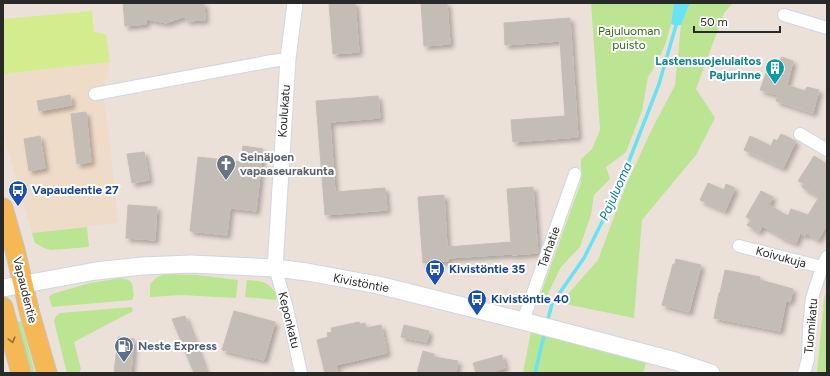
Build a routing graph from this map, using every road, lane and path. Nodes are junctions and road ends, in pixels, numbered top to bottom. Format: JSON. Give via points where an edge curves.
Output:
{"nodes":[{"id":1,"x":295,"y":3,"type":"edge"},
{"id":2,"x":784,"y":15,"type":"dead end"},
{"id":3,"x":823,"y":27,"type":"edge"},
{"id":4,"x":288,"y":59,"type":"junction"},
{"id":5,"x":95,"y":94,"type":"dead end"},
{"id":6,"x":800,"y":134,"type":"dead end"},
{"id":7,"x":827,"y":150,"type":"edge"},
{"id":8,"x":575,"y":174,"type":"dead end"},
{"id":9,"x":3,"y":208,"type":"edge"},
{"id":10,"x":739,"y":246,"type":"dead end"},
{"id":11,"x":824,"y":262,"type":"edge"},
{"id":12,"x":275,"y":268,"type":"junction"},
{"id":13,"x":23,"y":285,"type":"junction"},
{"id":14,"x":3,"y":288,"type":"edge"},
{"id":15,"x":3,"y":307,"type":"edge"},
{"id":16,"x":529,"y":322,"type":"junction"},
{"id":17,"x":21,"y":373,"type":"edge"},
{"id":18,"x":47,"y":373,"type":"edge"},
{"id":19,"x":301,"y":373,"type":"edge"},
{"id":20,"x":711,"y":373,"type":"edge"},
{"id":21,"x":804,"y":373,"type":"edge"}],
"edges":[{"from":1,"to":4,"type":"street","name":"Koulukatu"},
{"from":2,"to":3,"type":"street"},
{"from":4,"to":5,"type":"street"},
{"from":4,"to":12,"type":"street","name":"Koulukatu"},
{"from":6,"to":7,"type":"street"},
{"from":8,"to":16,"type":"street","name":"Tarhatie"},
{"from":9,"to":13,"type":"main road","name":"Vapaudentie"},
{"from":10,"to":11,"type":"street","name":"Koivukuja"},
{"from":11,"to":21,"type":"street","name":"Tuomikatu","via":[[812,298],[808,359]]},
{"from":12,"to":13,"type":"main road","name":"Kivistöntie","via":[[191,264],[142,266],[96,271]]},
{"from":12,"to":16,"type":"main road","name":"Kivistöntie","via":[[378,285]]},
{"from":12,"to":19,"type":"street","name":"Keponkatu","via":[[287,308]]},
{"from":13,"to":14,"type":"main road","name":"Kivistöntie"},
{"from":13,"to":18,"type":"main road","name":"Vapaudentie"},
{"from":15,"to":17,"type":"main road","name":"Vapaudentie","one_way":true},
{"from":16,"to":20,"type":"main road","name":"Kivistöntie"}]}
